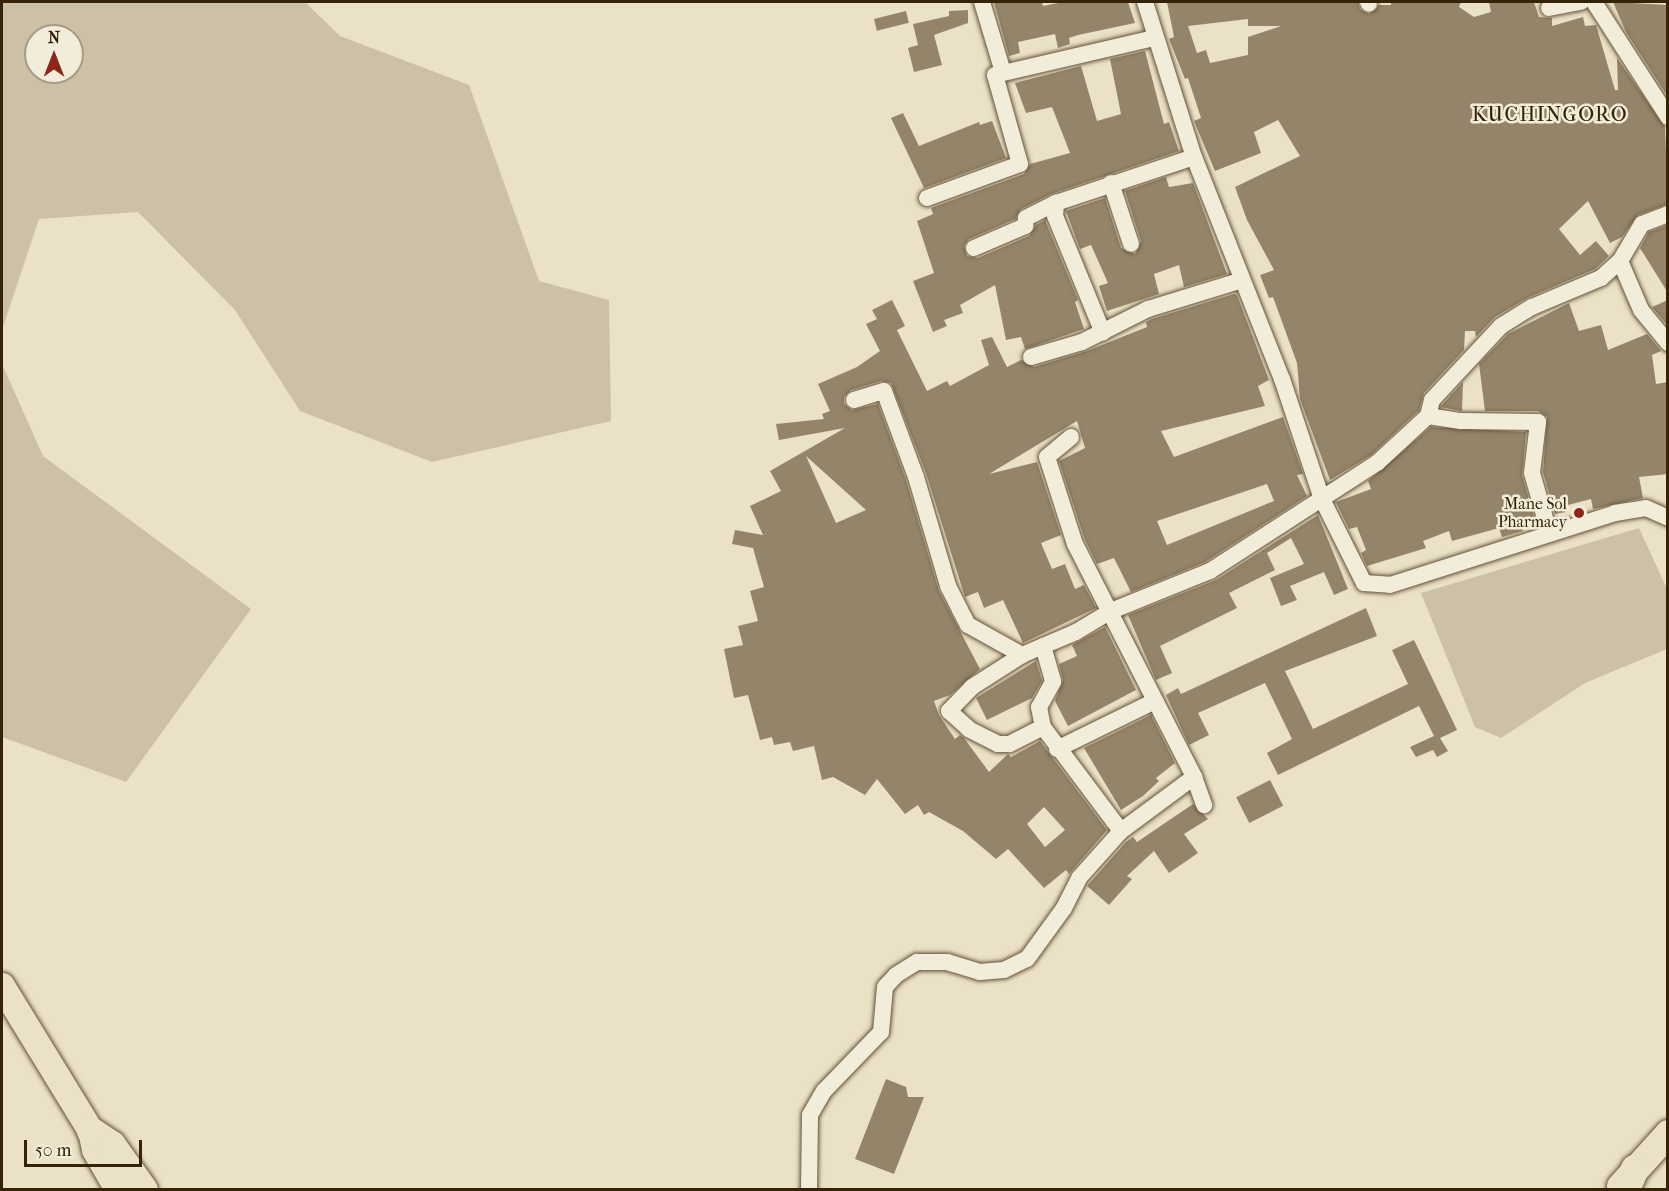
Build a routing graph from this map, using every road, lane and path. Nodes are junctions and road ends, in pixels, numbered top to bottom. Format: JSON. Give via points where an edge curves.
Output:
{"nodes":[{"id":1,"x":982,"y":2,"type":"edge"},
{"id":2,"x":1145,"y":2,"type":"edge"},
{"id":3,"x":1581,"y":2,"type":"edge"},
{"id":4,"x":1594,"y":2,"type":"edge"},
{"id":5,"x":1550,"y":8,"type":"dead end"},
{"id":6,"x":1154,"y":38,"type":"junction"},
{"id":7,"x":1003,"y":72,"type":"junction"},
{"id":8,"x":1668,"y":117,"type":"edge"},
{"id":9,"x":1194,"y":157,"type":"junction"},
{"id":10,"x":1111,"y":183,"type":"junction"},
{"id":11,"x":927,"y":198,"type":"dead end"},
{"id":12,"x":1056,"y":204,"type":"junction"},
{"id":13,"x":1668,"y":214,"type":"edge"},
{"id":14,"x":1131,"y":244,"type":"dead end"},
{"id":15,"x":974,"y":248,"type":"dead end"},
{"id":16,"x":1620,"y":261,"type":"junction"},
{"id":17,"x":1242,"y":280,"type":"junction"},
{"id":18,"x":1103,"y":333,"type":"junction"},
{"id":19,"x":1668,"y":343,"type":"edge"},
{"id":20,"x":1031,"y":357,"type":"dead end"},
{"id":21,"x":854,"y":400,"type":"dead end"},
{"id":22,"x":1428,"y":416,"type":"junction"},
{"id":23,"x":1071,"y":438,"type":"dead end"},
{"id":24,"x":1322,"y":499,"type":"junction"},
{"id":25,"x":1668,"y":518,"type":"edge"},
{"id":26,"x":1550,"y":532,"type":"junction"},
{"id":27,"x":1111,"y":611,"type":"junction"},
{"id":28,"x":1043,"y":646,"type":"junction"},
{"id":29,"x":1022,"y":655,"type":"junction"},
{"id":30,"x":1155,"y":701,"type":"junction"},
{"id":31,"x":1043,"y":727,"type":"junction"},
{"id":32,"x":1057,"y":749,"type":"junction"},
{"id":33,"x":1194,"y":777,"type":"junction"},
{"id":34,"x":1204,"y":806,"type":"dead end"},
{"id":35,"x":1121,"y":831,"type":"junction"},
{"id":36,"x":2,"y":986,"type":"edge"},
{"id":37,"x":91,"y":1131,"type":"junction"},
{"id":38,"x":1668,"y":1133,"type":"edge"},
{"id":39,"x":1626,"y":1183,"type":"edge"},
{"id":40,"x":118,"y":1190,"type":"edge"},
{"id":41,"x":144,"y":1190,"type":"edge"},
{"id":42,"x":809,"y":1190,"type":"edge"}],
"edges":[{"from":1,"to":7,"type":"street"},
{"from":2,"to":6,"type":"street"},
{"from":3,"to":5,"type":"street"},
{"from":4,"to":8,"type":"street"},
{"from":6,"to":7,"type":"street"},
{"from":6,"to":9,"type":"street"},
{"from":7,"to":11,"type":"street","via":[[994,75],[1020,164]]},
{"from":9,"to":10,"type":"street"},
{"from":9,"to":17,"type":"street"},
{"from":10,"to":12,"type":"street"},
{"from":10,"to":14,"type":"street"},
{"from":12,"to":15,"type":"street","via":[[1026,218],[1025,226]]},
{"from":12,"to":18,"type":"street","via":[[1055,216]]},
{"from":13,"to":16,"type":"street","via":[[1642,224]]},
{"from":16,"to":19,"type":"street","via":[[1641,310]]},
{"from":16,"to":22,"type":"street","via":[[1601,278],[1532,308],[1501,327],[1432,400]]},
{"from":17,"to":18,"type":"street","via":[[1148,309],[1113,324]]},
{"from":17,"to":24,"type":"street","via":[[1282,379]]},
{"from":18,"to":20,"type":"street"},
{"from":21,"to":29,"type":"street","via":[[884,391],[916,477],[948,585],[960,610],[968,625]]},
{"from":22,"to":24,"type":"street","via":[[1377,463]]},
{"from":22,"to":26,"type":"street","via":[[1461,421],[1538,422],[1532,473]]},
{"from":23,"to":27,"type":"street","via":[[1047,457],[1052,479],[1075,544]]},
{"from":24,"to":26,"type":"street","via":[[1364,583],[1373,585],[1390,585]]},
{"from":24,"to":27,"type":"street","via":[[1210,571]]},
{"from":25,"to":26,"type":"street","via":[[1646,508]]},
{"from":27,"to":28,"type":"street"},
{"from":27,"to":30,"type":"street"},
{"from":28,"to":29,"type":"street"},
{"from":28,"to":31,"type":"street","via":[[1053,682],[1039,707]]},
{"from":29,"to":31,"type":"street","via":[[972,687],[949,711],[969,729],[998,744],[1009,744]]},
{"from":30,"to":32,"type":"street"},
{"from":30,"to":33,"type":"street"},
{"from":31,"to":32,"type":"street"},
{"from":32,"to":35,"type":"street"},
{"from":33,"to":34,"type":"street"},
{"from":33,"to":35,"type":"street"},
{"from":35,"to":42,"type":"street","via":[[1079,878],[1064,908],[1027,959],[1004,970],[980,972],[947,962],[917,962],[885,987],[881,1032],[824,1091],[810,1115]]},
{"from":36,"to":37,"type":"main road"},
{"from":37,"to":40,"type":"main road","via":[[95,1150]]},
{"from":37,"to":41,"type":"highway","via":[[112,1145]]},
{"from":38,"to":39,"type":"highway"}]}
